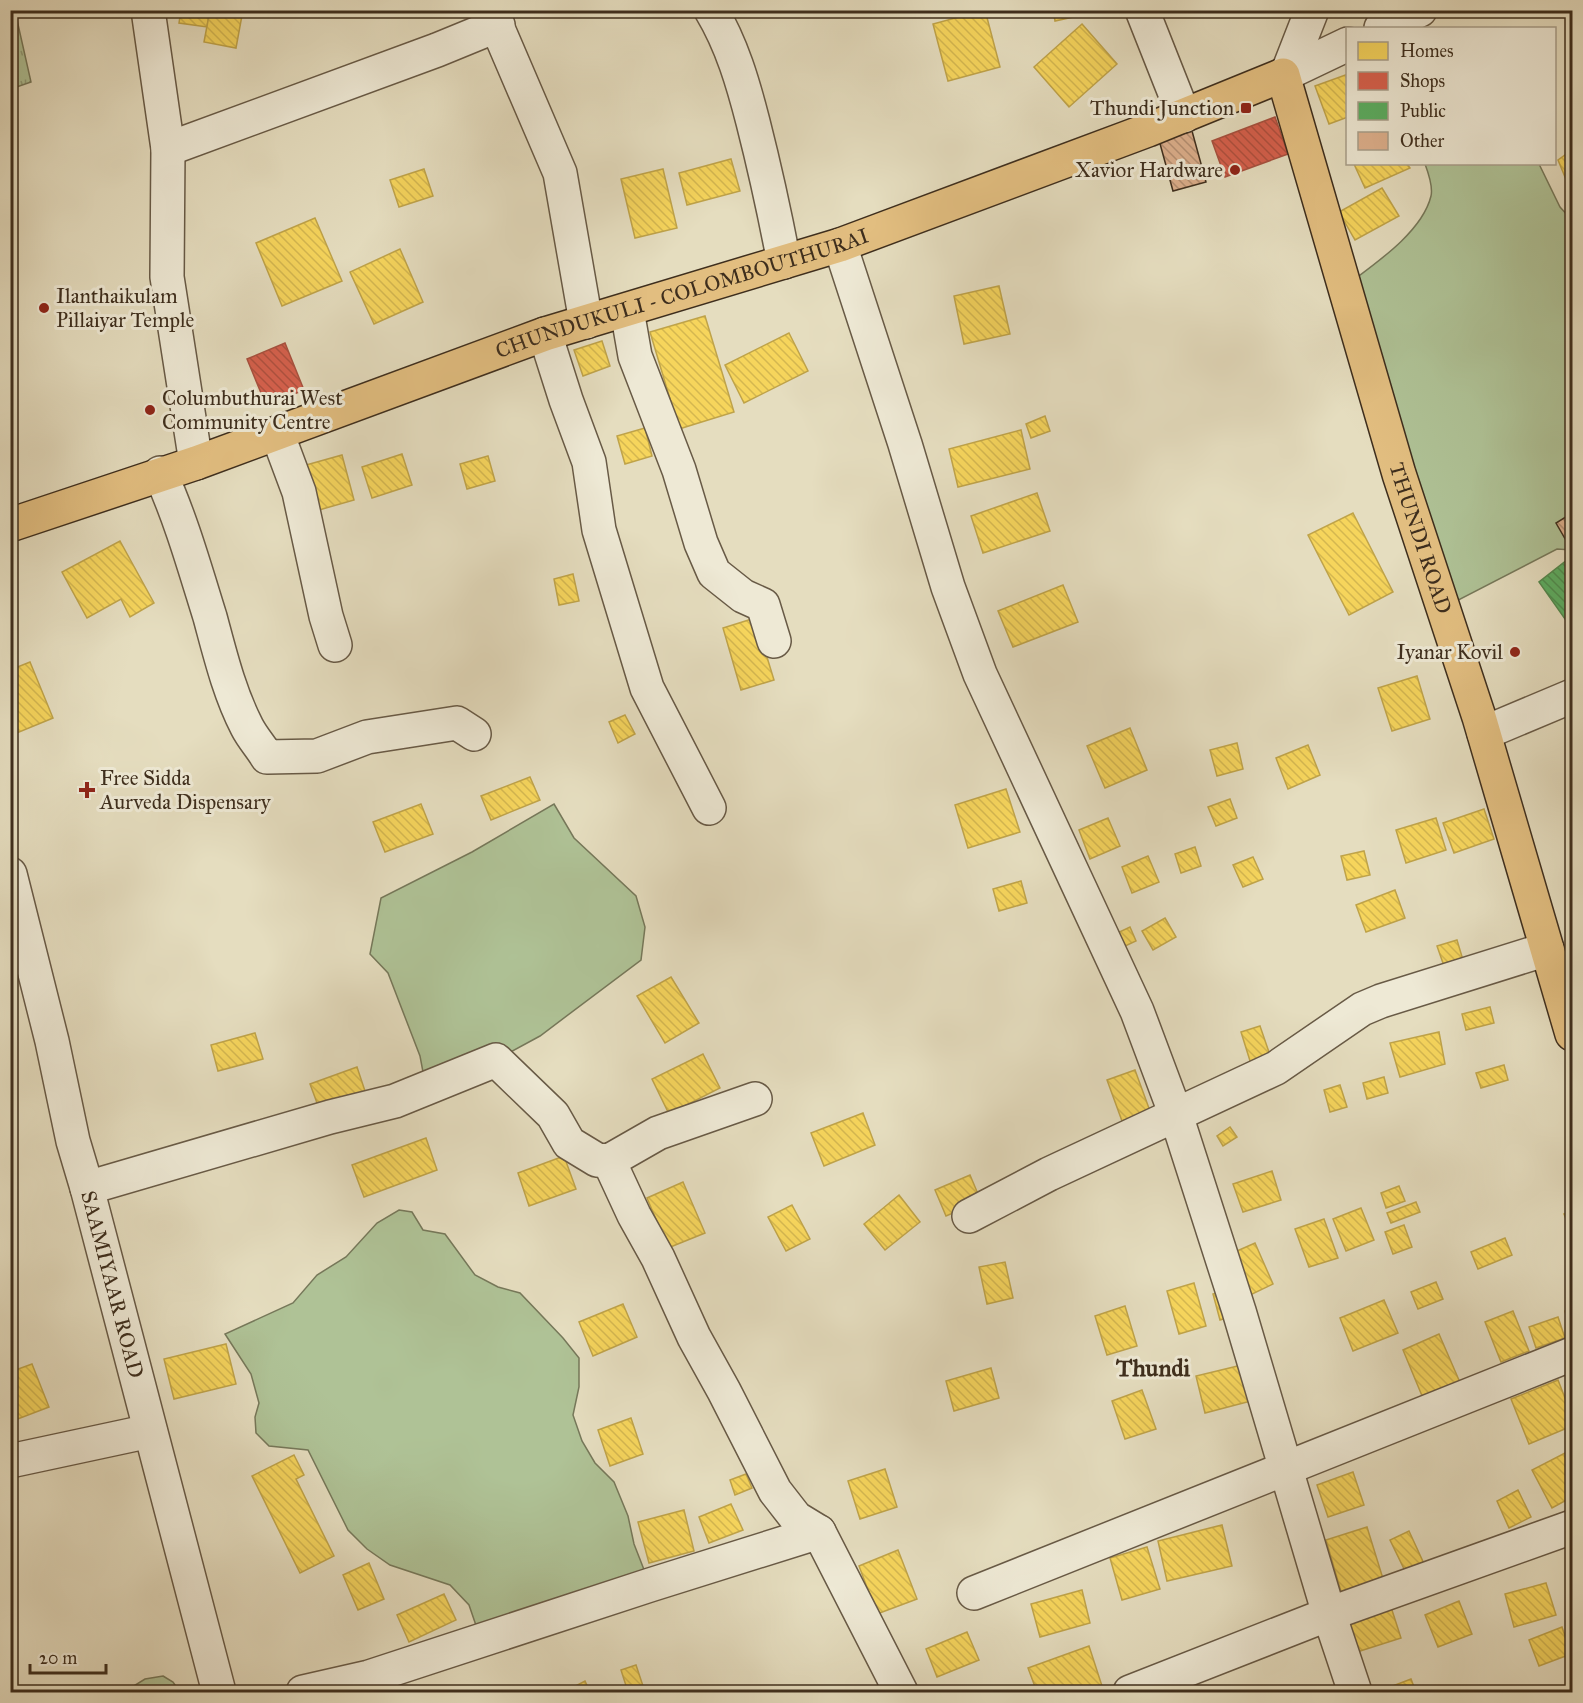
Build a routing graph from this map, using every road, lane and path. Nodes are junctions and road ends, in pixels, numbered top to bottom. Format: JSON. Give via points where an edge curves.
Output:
{"nodes":[{"id":1,"x":148,"y":10,"type":"edge"},
{"id":2,"x":711,"y":10,"type":"edge"},
{"id":3,"x":1142,"y":10,"type":"edge"},
{"id":4,"x":1312,"y":10,"type":"edge"},
{"id":5,"x":1420,"y":10,"type":"edge"},
{"id":6,"x":494,"y":18,"type":"edge"},
{"id":7,"x":1383,"y":27,"type":"edge"},
{"id":8,"x":1346,"y":44,"type":"edge"},
{"id":9,"x":1285,"y":74,"type":"junction"},
{"id":10,"x":1184,"y":116,"type":"junction"},
{"id":11,"x":168,"y":149,"type":"junction"},
{"id":12,"x":840,"y":245,"type":"junction"},
{"id":13,"x":784,"y":262,"type":"junction"},
{"id":14,"x":627,"y":310,"type":"junction"},
{"id":15,"x":586,"y":322,"type":"junction"},
{"id":16,"x":545,"y":334,"type":"junction"},
{"id":17,"x":277,"y":433,"type":"junction"},
{"id":18,"x":196,"y":462,"type":"junction"},
{"id":19,"x":160,"y":473,"type":"junction"},
{"id":20,"x":10,"y":525,"type":"edge"},
{"id":21,"x":774,"y":641,"type":"dead end"},
{"id":22,"x":335,"y":645,"type":"dead end"},
{"id":23,"x":1572,"y":696,"type":"edge"},
{"id":24,"x":1484,"y":733,"type":"junction"},
{"id":25,"x":474,"y":734,"type":"dead end"},
{"id":26,"x":709,"y":808,"type":"dead end"},
{"id":27,"x":10,"y":874,"type":"edge"},
{"id":28,"x":1547,"y":949,"type":"junction"},
{"id":29,"x":1572,"y":1029,"type":"edge"},
{"id":30,"x":755,"y":1100,"type":"dead end"},
{"id":31,"x":1176,"y":1114,"type":"junction"},
{"id":32,"x":609,"y":1161,"type":"junction"},
{"id":33,"x":87,"y":1188,"type":"junction"},
{"id":34,"x":969,"y":1216,"type":"dead end"},
{"id":35,"x":1572,"y":1354,"type":"edge"},
{"id":36,"x":150,"y":1431,"type":"junction"},
{"id":37,"x":10,"y":1461,"type":"edge"},
{"id":38,"x":1287,"y":1470,"type":"junction"},
{"id":39,"x":1572,"y":1527,"type":"edge"},
{"id":40,"x":819,"y":1532,"type":"junction"},
{"id":41,"x":974,"y":1593,"type":"dead end"},
{"id":42,"x":1329,"y":1614,"type":"junction"},
{"id":43,"x":219,"y":1692,"type":"edge"},
{"id":44,"x":303,"y":1692,"type":"edge"},
{"id":45,"x":901,"y":1692,"type":"edge"},
{"id":46,"x":1130,"y":1692,"type":"edge"},
{"id":47,"x":1355,"y":1692,"type":"edge"}],
"edges":[{"from":1,"to":11,"type":"street"},
{"from":2,"to":13,"type":"street","via":[[740,73],[768,179]]},
{"from":3,"to":10,"type":"street"},
{"from":4,"to":9,"type":"street"},
{"from":5,"to":7,"type":"street"},
{"from":6,"to":11,"type":"street","via":[[437,50]]},
{"from":6,"to":15,"type":"street","via":[[560,172]]},
{"from":8,"to":9,"type":"street","name":"CHUNDUKULI - COLOMBOUTHURAI"},
{"from":9,"to":10,"type":"main road","name":"CHUNDUKULI - COLOMBOUTHURAI"},
{"from":9,"to":24,"type":"main road","name":"THUNDI ROAD","via":[[1399,474]]},
{"from":10,"to":12,"type":"main road","name":"CHUNDUKULI - COLOMBOUTHURAI"},
{"from":11,"to":18,"type":"street","via":[[166,277]]},
{"from":12,"to":13,"type":"main road","name":"CHUNDUKULI - COLOMBOUTHURAI"},
{"from":12,"to":31,"type":"street","via":[[948,587],[980,674],[1137,1011]]},
{"from":13,"to":14,"type":"main road","name":"CHUNDUKULI - COLOMBOUTHURAI"},
{"from":14,"to":15,"type":"main road","name":"CHUNDUKULI - COLOMBOUTHURAI"},
{"from":14,"to":21,"type":"street","via":[[635,356],[714,573],[743,596],[763,605]]},
{"from":15,"to":16,"type":"main road","name":"CHUNDUKULI - COLOMBOUTHURAI"},
{"from":16,"to":17,"type":"main road","name":"CHUNDUKULI - COLOMBOUTHURAI"},
{"from":16,"to":26,"type":"street","via":[[590,462],[599,530],[647,688]]},
{"from":17,"to":18,"type":"main road","name":"CHUNDUKULI - COLOMBOUTHURAI"},
{"from":17,"to":22,"type":"street","via":[[299,492]]},
{"from":18,"to":19,"type":"main road","name":"CHUNDUKULI - COLOMBOUTHURAI"},
{"from":19,"to":20,"type":"main road","name":"CHUNDUKULI - COLOMBOUTHURAI"},
{"from":19,"to":25,"type":"street","via":[[234,697],[247,727],[267,757],[317,756],[367,737],[457,723]]},
{"from":23,"to":24,"type":"street"},
{"from":24,"to":28,"type":"main road","name":"THUNDI ROAD"},
{"from":27,"to":33,"type":"street","name":"SAAMIYAAR ROAD"},
{"from":28,"to":29,"type":"main road","name":"THUNDI ROAD"},
{"from":28,"to":31,"type":"street","via":[[1362,1009],[1276,1068]]},
{"from":30,"to":32,"type":"street","via":[[658,1133]]},
{"from":31,"to":34,"type":"street"},
{"from":31,"to":38,"type":"street"},
{"from":32,"to":33,"type":"street","via":[[597,1160],[569,1143],[553,1115],[496,1060],[395,1101]]},
{"from":32,"to":40,"type":"street","via":[[694,1337],[775,1491],[796,1518]]},
{"from":33,"to":36,"type":"street","name":"SAAMIYAAR ROAD"},
{"from":35,"to":38,"type":"street"},
{"from":36,"to":37,"type":"street"},
{"from":36,"to":43,"type":"street","name":"SAAMIYAAR ROAD"},
{"from":38,"to":41,"type":"street"},
{"from":38,"to":42,"type":"street"},
{"from":39,"to":42,"type":"street"},
{"from":40,"to":44,"type":"street","via":[[369,1677]]},
{"from":40,"to":45,"type":"street"},
{"from":42,"to":46,"type":"street"},
{"from":42,"to":47,"type":"street"}]}
